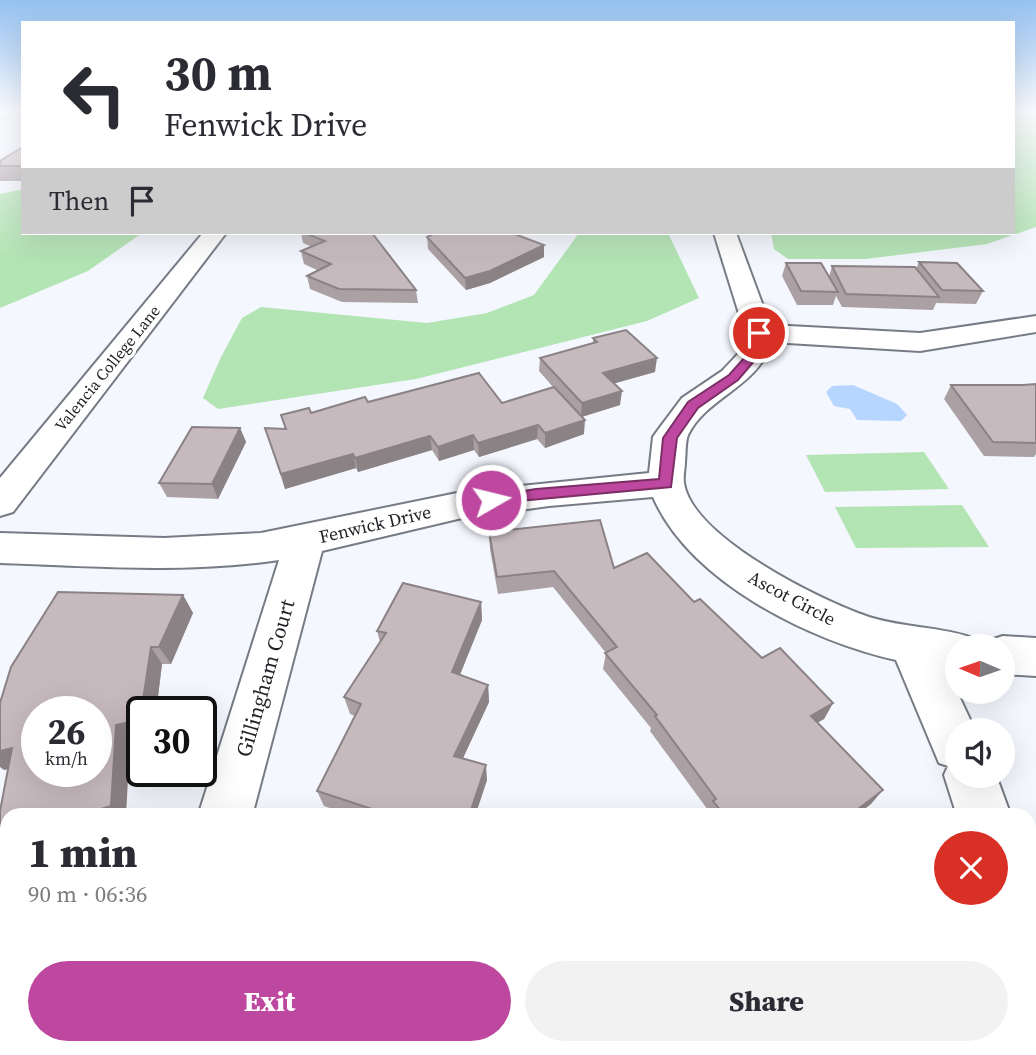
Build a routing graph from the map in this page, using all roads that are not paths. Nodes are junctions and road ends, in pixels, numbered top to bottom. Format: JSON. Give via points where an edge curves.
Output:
{"nodes":[{"id":1,"x":213,"y":235,"type":"edge"},
{"id":2,"x":726,"y":235,"type":"edge"},
{"id":3,"x":1036,"y":324,"type":"edge"},
{"id":4,"x":759,"y":333,"type":"junction"},
{"id":5,"x":666,"y":484,"type":"junction"},
{"id":6,"x":0,"y":503,"type":"edge"},
{"id":7,"x":305,"y":541,"type":"junction"},
{"id":8,"x":0,"y":548,"type":"edge"},
{"id":9,"x":912,"y":645,"type":"junction"},
{"id":10,"x":945,"y":649,"type":"edge"},
{"id":11,"x":1015,"y":656,"type":"edge"},
{"id":12,"x":1036,"y":657,"type":"edge"},
{"id":13,"x":945,"y":719,"type":"edge"},
{"id":14,"x":975,"y":788,"type":"edge"},
{"id":15,"x":227,"y":808,"type":"edge"},
{"id":16,"x":982,"y":808,"type":"edge"}],
"edges":[{"from":1,"to":6,"type":"street","name":"Valencia College Lane"},
{"from":2,"to":4,"type":"street"},
{"from":3,"to":4,"type":"street","via":[[920,342]]},
{"from":4,"to":5,"type":"street","via":[[752,356],[733,377],[693,405],[670,438]]},
{"from":5,"to":7,"type":"street","name":"Fenwick Drive","via":[[491,500]]},
{"from":5,"to":9,"type":"street","name":"Ascot Circle","via":[[699,537],[745,574],[859,632]]},
{"from":7,"to":8,"type":"street","name":"Fenwick Drive","via":[[216,552]]},
{"from":7,"to":15,"type":"street","name":"Gillingham Court"},
{"from":9,"to":10,"type":"street","name":"Ascot Circle"},
{"from":9,"to":13,"type":"street"},
{"from":11,"to":12,"type":"street"},
{"from":14,"to":16,"type":"street"}]}
